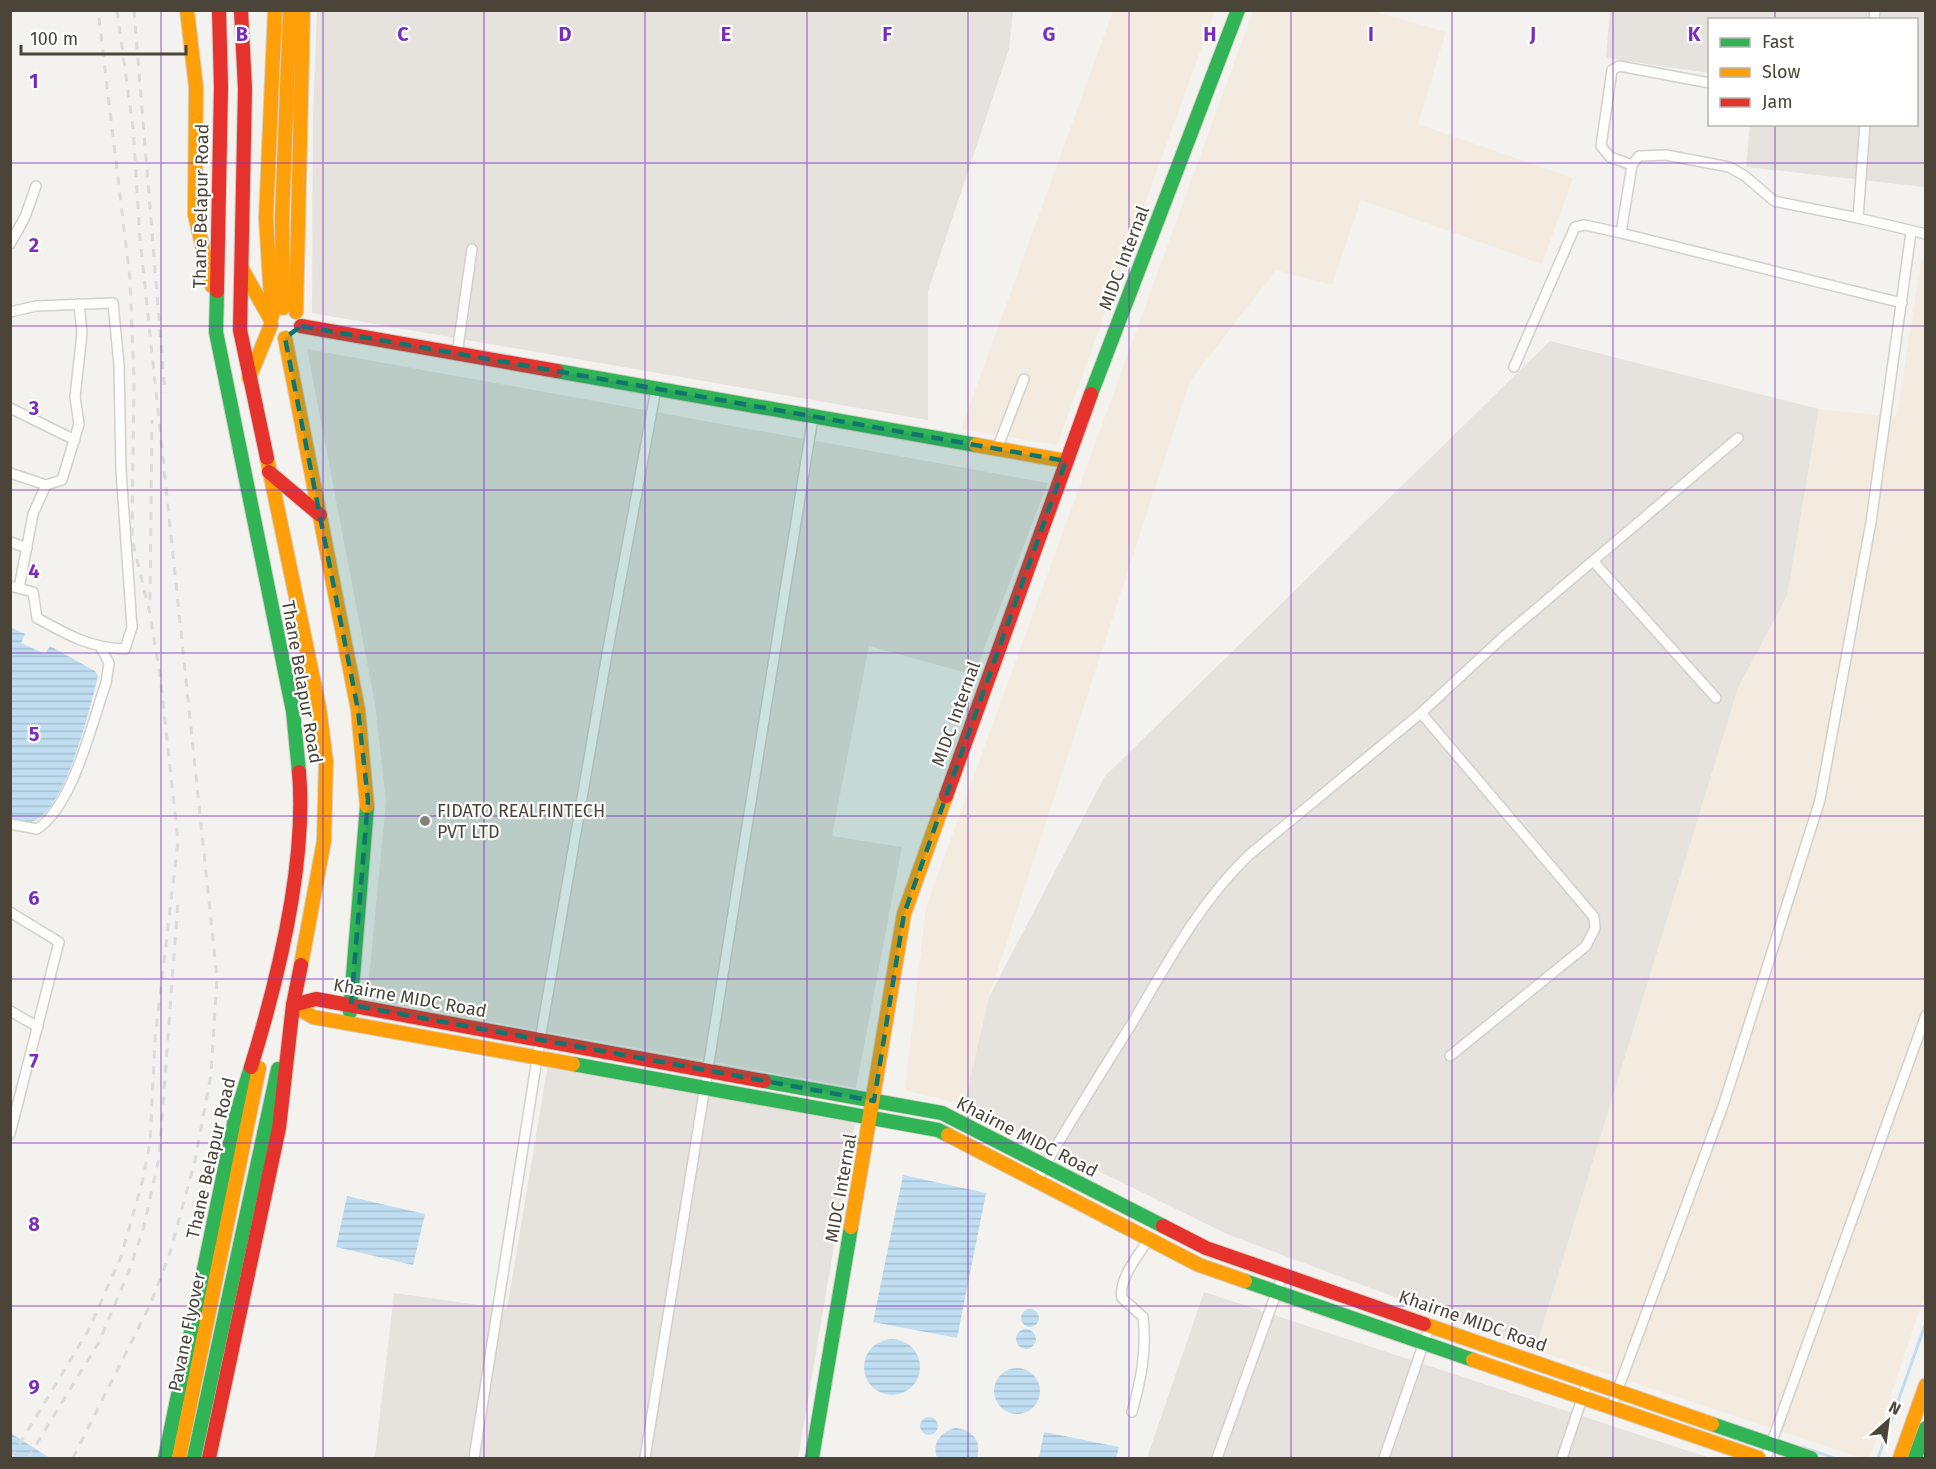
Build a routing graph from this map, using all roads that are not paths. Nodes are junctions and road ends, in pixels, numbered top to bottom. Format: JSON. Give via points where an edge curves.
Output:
{"nodes":[{"id":1,"x":187,"y":10,"type":"edge"},
{"id":2,"x":219,"y":10,"type":"edge"},
{"id":3,"x":241,"y":10,"type":"edge"},
{"id":4,"x":275,"y":10,"type":"edge"},
{"id":5,"x":290,"y":10,"type":"edge"},
{"id":6,"x":303,"y":10,"type":"edge"},
{"id":7,"x":1238,"y":10,"type":"edge"},
{"id":8,"x":1708,"y":82,"type":"edge"},
{"id":9,"x":1865,"y":126,"type":"edge"},
{"id":10,"x":1632,"y":165,"type":"junction"},
{"id":11,"x":36,"y":186,"type":"dead end"},
{"id":12,"x":1858,"y":218,"type":"junction"},
{"id":13,"x":1911,"y":232,"type":"junction"},
{"id":14,"x":1621,"y":233,"type":"junction"},
{"id":15,"x":1926,"y":234,"type":"edge"},
{"id":16,"x":10,"y":244,"type":"edge"},
{"id":17,"x":472,"y":249,"type":"dead end"},
{"id":18,"x":242,"y":269,"type":"junction"},
{"id":19,"x":1902,"y":303,"type":"junction"},
{"id":20,"x":79,"y":304,"type":"junction"},
{"id":21,"x":217,"y":306,"type":"junction"},
{"id":22,"x":10,"y":312,"type":"edge"},
{"id":23,"x":279,"y":316,"type":"junction"},
{"id":24,"x":301,"y":326,"type":"junction"},
{"id":25,"x":285,"y":338,"type":"junction"},
{"id":26,"x":458,"y":354,"type":"junction"},
{"id":27,"x":1514,"y":368,"type":"dead end"},
{"id":28,"x":249,"y":378,"type":"junction"},
{"id":29,"x":1024,"y":379,"type":"dead end"},
{"id":30,"x":656,"y":389,"type":"junction"},
{"id":31,"x":10,"y":408,"type":"edge"},
{"id":32,"x":813,"y":417,"type":"junction"},
{"id":33,"x":1738,"y":438,"type":"dead end"},
{"id":34,"x":75,"y":440,"type":"junction"},
{"id":35,"x":997,"y":449,"type":"junction"},
{"id":36,"x":1066,"y":462,"type":"junction"},
{"id":37,"x":269,"y":472,"type":"junction"},
{"id":38,"x":10,"y":473,"type":"edge"},
{"id":39,"x":46,"y":485,"type":"junction"},
{"id":40,"x":320,"y":515,"type":"junction"},
{"id":41,"x":10,"y":542,"type":"edge"},
{"id":42,"x":27,"y":548,"type":"junction"},
{"id":43,"x":1593,"y":561,"type":"junction"},
{"id":44,"x":15,"y":587,"type":"edge"},
{"id":45,"x":101,"y":648,"type":"junction"},
{"id":46,"x":1716,"y":698,"type":"dead end"},
{"id":47,"x":1421,"y":714,"type":"junction"},
{"id":48,"x":10,"y":824,"type":"edge"},
{"id":49,"x":10,"y":912,"type":"edge"},
{"id":50,"x":271,"y":1001,"type":"junction"},
{"id":51,"x":293,"y":1005,"type":"junction"},
{"id":52,"x":351,"y":1005,"type":"junction"},
{"id":53,"x":10,"y":1011,"type":"edge"},
{"id":54,"x":1926,"y":1015,"type":"edge"},
{"id":55,"x":348,"y":1023,"type":"junction"},
{"id":56,"x":38,"y":1027,"type":"junction"},
{"id":57,"x":540,"y":1040,"type":"junction"},
{"id":58,"x":1450,"y":1056,"type":"dead end"},
{"id":59,"x":537,"y":1058,"type":"junction"},
{"id":60,"x":707,"y":1070,"type":"junction"},
{"id":61,"x":705,"y":1088,"type":"junction"},
{"id":62,"x":874,"y":1101,"type":"junction"},
{"id":63,"x":871,"y":1118,"type":"junction"},
{"id":64,"x":10,"y":1134,"type":"edge"},
{"id":65,"x":1045,"y":1166,"type":"junction"},
{"id":66,"x":1036,"y":1181,"type":"junction"},
{"id":67,"x":1148,"y":1240,"type":"junction"},
{"id":68,"x":1283,"y":1274,"type":"junction"},
{"id":69,"x":1276,"y":1291,"type":"junction"},
{"id":70,"x":1431,"y":1325,"type":"junction"},
{"id":71,"x":1424,"y":1343,"type":"junction"},
{"id":72,"x":1588,"y":1381,"type":"junction"},
{"id":73,"x":1926,"y":1385,"type":"edge"},
{"id":74,"x":1617,"y":1391,"type":"junction"},
{"id":75,"x":1582,"y":1398,"type":"junction"},
{"id":76,"x":1611,"y":1408,"type":"junction"},
{"id":77,"x":1132,"y":1412,"type":"dead end"},
{"id":78,"x":1926,"y":1428,"type":"edge"},
{"id":79,"x":1768,"y":1452,"type":"edge"},
{"id":80,"x":165,"y":1458,"type":"edge"},
{"id":81,"x":179,"y":1458,"type":"edge"},
{"id":82,"x":194,"y":1458,"type":"edge"},
{"id":83,"x":209,"y":1458,"type":"edge"},
{"id":84,"x":474,"y":1458,"type":"edge"},
{"id":85,"x":645,"y":1458,"type":"edge"},
{"id":86,"x":812,"y":1458,"type":"edge"},
{"id":87,"x":1216,"y":1458,"type":"edge"},
{"id":88,"x":1384,"y":1458,"type":"edge"},
{"id":89,"x":1562,"y":1458,"type":"edge"},
{"id":90,"x":1759,"y":1458,"type":"edge"},
{"id":91,"x":1811,"y":1458,"type":"edge"},
{"id":92,"x":1900,"y":1458,"type":"edge"},
{"id":93,"x":1915,"y":1458,"type":"edge"}],
"edges":[{"from":1,"to":21,"type":"main road","via":[[198,84],[195,218]]},
{"from":2,"to":21,"type":"main road","name":"Thane Belapur Road"},
{"from":3,"to":18,"type":"main road","name":"Thane Belapur Road","via":[[245,89]]},
{"from":4,"to":23,"type":"main road","via":[[266,218]]},
{"from":5,"to":23,"type":"main road"},
{"from":6,"to":23,"type":"main road"},
{"from":7,"to":36,"type":"main road","name":"MIDC Internal"},
{"from":8,"to":10,"type":"street","via":[[1619,66],[1612,70],[1601,146],[1610,157]]},
{"from":9,"to":12,"type":"street"},
{"from":10,"to":12,"type":"street","via":[[1639,156],[1648,154],[1730,167],[1774,201]]},
{"from":10,"to":14,"type":"street"},
{"from":11,"to":16,"type":"street"},
{"from":12,"to":13,"type":"street"},
{"from":13,"to":15,"type":"street"},
{"from":13,"to":19,"type":"street"},
{"from":14,"to":19,"type":"street"},
{"from":14,"to":27,"type":"street","via":[[1575,226]]},
{"from":17,"to":26,"type":"street"},
{"from":18,"to":23,"type":"main road"},
{"from":18,"to":28,"type":"main road","name":"Thane Belapur Road","via":[[240,330]]},
{"from":19,"to":74,"type":"street","via":[[1871,522],[1820,800],[1724,1103]]},
{"from":20,"to":22,"type":"street"},
{"from":20,"to":34,"type":"street","via":[[82,333]]},
{"from":20,"to":45,"type":"street","via":[[113,303],[119,365],[121,471],[132,627],[125,650]]},
{"from":21,"to":50,"type":"main road","name":"Thane Belapur Road","via":[[216,332],[293,711],[299,762],[300,837]]},
{"from":23,"to":24,"type":"main road"},
{"from":23,"to":25,"type":"main road","via":[[276,334]]},
{"from":23,"to":28,"type":"main road"},
{"from":24,"to":25,"type":"main road","via":[[295,335]]},
{"from":24,"to":26,"type":"main road"},
{"from":25,"to":40,"type":"main road"},
{"from":26,"to":30,"type":"main road"},
{"from":28,"to":37,"type":"main road","name":"Thane Belapur Road"},
{"from":29,"to":35,"type":"street"},
{"from":30,"to":32,"type":"main road"},
{"from":30,"to":57,"type":"street"},
{"from":31,"to":34,"type":"street"},
{"from":32,"to":35,"type":"main road"},
{"from":32,"to":60,"type":"street"},
{"from":33,"to":43,"type":"street"},
{"from":34,"to":39,"type":"street","via":[[62,480]]},
{"from":35,"to":36,"type":"main road"},
{"from":36,"to":62,"type":"main road","name":"MIDC Internal","via":[[904,914]]},
{"from":37,"to":40,"type":"main road"},
{"from":37,"to":51,"type":"main road","name":"Thane Belapur Road","via":[[319,707],[326,761],[324,841]]},
{"from":38,"to":39,"type":"street"},
{"from":39,"to":42,"type":"street","via":[[35,508]]},
{"from":40,"to":52,"type":"main road","via":[[358,710],[368,800]]},
{"from":41,"to":42,"type":"street"},
{"from":42,"to":44,"type":"street"},
{"from":43,"to":46,"type":"street"},
{"from":43,"to":47,"type":"street"},
{"from":44,"to":45,"type":"street","via":[[33,592],[37,618]]},
{"from":45,"to":48,"type":"street","via":[[109,663],[106,683],[64,800],[49,821],[37,829]]},
{"from":47,"to":58,"type":"street","via":[[1594,917],[1595,928],[1586,946]]},
{"from":47,"to":65,"type":"street","via":[[1226,877],[1195,920]]},
{"from":49,"to":56,"type":"street","via":[[59,942]]},
{"from":50,"to":80,"type":"main road","name":"Thane Belapur Road","via":[[235,1119]]},
{"from":50,"to":81,"type":"main road","name":"Pavane Flyover","via":[[250,1122]]},
{"from":51,"to":52,"type":"main road","name":"Khairne MIDC Road","via":[[316,999]]},
{"from":51,"to":55,"type":"main road","name":"Khairne MIDC Road","via":[[313,1017]]},
{"from":51,"to":82,"type":"main road","name":"Pavane Flyover"},
{"from":51,"to":83,"type":"main road","name":"Thane Belapur Road","via":[[279,1128]]},
{"from":52,"to":55,"type":"main road"},
{"from":52,"to":57,"type":"main road","name":"Khairne MIDC Road"},
{"from":53,"to":56,"type":"street"},
{"from":54,"to":79,"type":"street"},
{"from":55,"to":59,"type":"main road","name":"Khairne MIDC Road"},
{"from":56,"to":64,"type":"street"},
{"from":57,"to":59,"type":"street"},
{"from":57,"to":60,"type":"main road","name":"Khairne MIDC Road"},
{"from":59,"to":61,"type":"main road","name":"Khairne MIDC Road"},
{"from":59,"to":84,"type":"street"},
{"from":60,"to":61,"type":"street"},
{"from":60,"to":62,"type":"main road","name":"Khairne MIDC Road"},
{"from":61,"to":63,"type":"main road","name":"Khairne MIDC Road"},
{"from":61,"to":85,"type":"street"},
{"from":62,"to":63,"type":"main road","name":"MIDC Internal"},
{"from":62,"to":65,"type":"main road","name":"Khairne MIDC Road","via":[[942,1113]]},
{"from":63,"to":66,"type":"main road","name":"Khairne MIDC Road","via":[[939,1130]]},
{"from":63,"to":86,"type":"main road","name":"MIDC Internal"},
{"from":65,"to":66,"type":"street"},
{"from":65,"to":68,"type":"main road","name":"Khairne MIDC Road","via":[[1206,1248]]},
{"from":66,"to":67,"type":"main road","name":"Khairne MIDC Road"},
{"from":67,"to":69,"type":"main road","name":"Khairne MIDC Road","via":[[1199,1265]]},
{"from":67,"to":77,"type":"street","via":[[1121,1289],[1122,1298],[1143,1317],[1145,1337],[1143,1371]]},
{"from":68,"to":69,"type":"street"},
{"from":68,"to":70,"type":"main road","name":"Khairne MIDC Road"},
{"from":69,"to":71,"type":"main road","name":"Khairne MIDC Road"},
{"from":69,"to":87,"type":"street"},
{"from":70,"to":71,"type":"street"},
{"from":70,"to":72,"type":"main road","name":"Khairne MIDC Road"},
{"from":71,"to":75,"type":"main road","name":"Khairne MIDC Road"},
{"from":71,"to":88,"type":"street"},
{"from":72,"to":74,"type":"main road","name":"Khairne MIDC Road"},
{"from":72,"to":75,"type":"street"},
{"from":73,"to":92,"type":"main road"},
{"from":74,"to":76,"type":"street"},
{"from":74,"to":79,"type":"main road","name":"Khairne MIDC Road"},
{"from":75,"to":76,"type":"main road","name":"Khairne MIDC Road"},
{"from":75,"to":89,"type":"street"},
{"from":76,"to":90,"type":"main road","name":"Khairne MIDC Road"},
{"from":78,"to":93,"type":"main road"},
{"from":79,"to":91,"type":"main road","name":"Khairne MIDC Road"}]}
